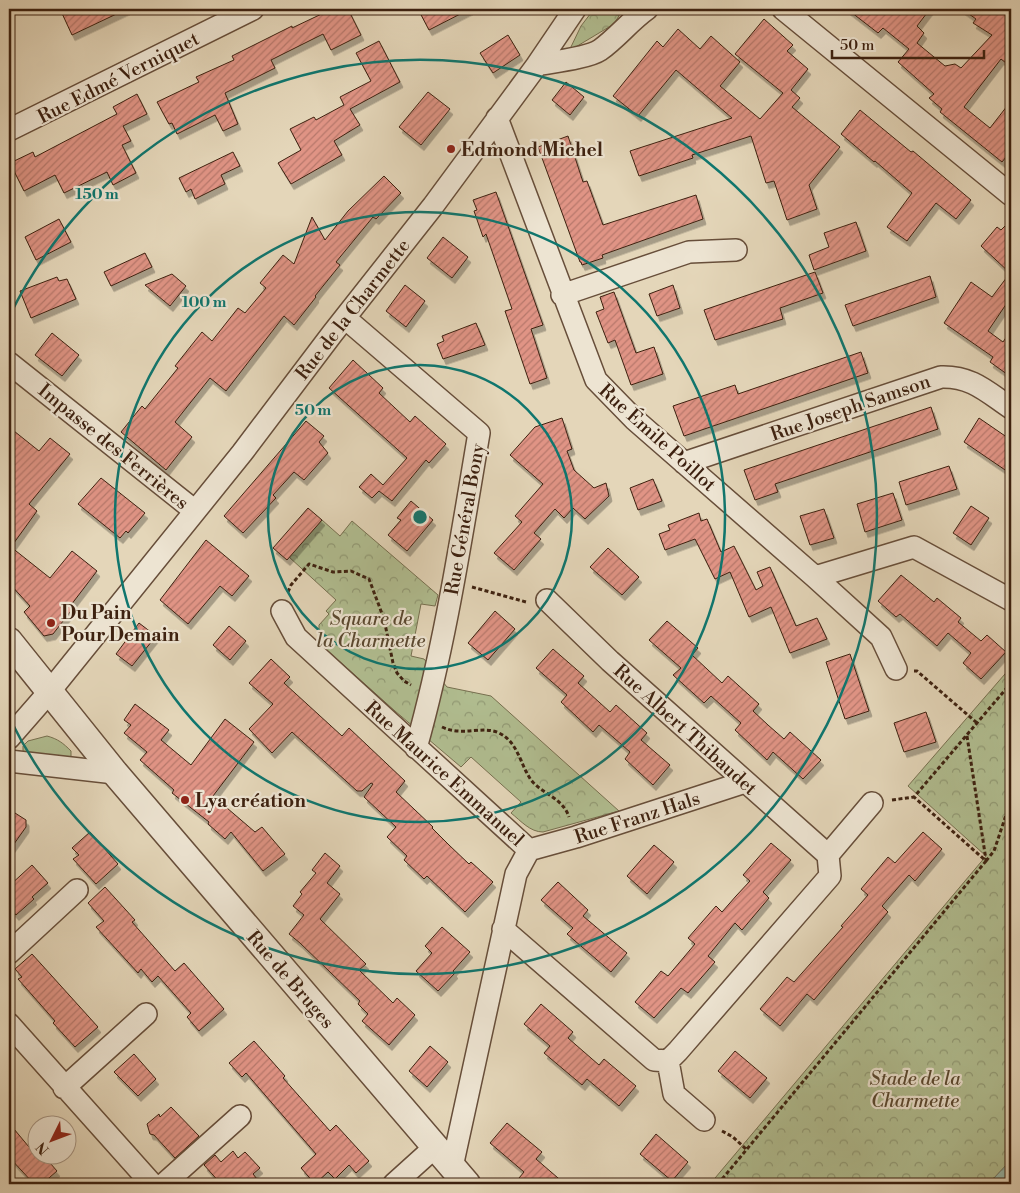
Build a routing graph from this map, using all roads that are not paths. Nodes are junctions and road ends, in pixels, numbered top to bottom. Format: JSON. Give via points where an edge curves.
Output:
{"nodes":[{"id":1,"x":253,"y":9,"type":"edge"},
{"id":2,"x":576,"y":9,"type":"edge"},
{"id":3,"x":647,"y":9,"type":"edge"},
{"id":4,"x":783,"y":9,"type":"edge"},
{"id":5,"x":537,"y":65,"type":"junction"},
{"id":6,"x":498,"y":118,"type":"junction"},
{"id":7,"x":9,"y":130,"type":"edge"},
{"id":8,"x":1011,"y":195,"type":"edge"},
{"id":9,"x":736,"y":250,"type":"dead end"},
{"id":10,"x":562,"y":295,"type":"junction"},
{"id":11,"x":344,"y":318,"type":"junction"},
{"id":12,"x":9,"y":363,"type":"edge"},
{"id":13,"x":1011,"y":408,"type":"edge"},
{"id":14,"x":684,"y":463,"type":"junction"},
{"id":15,"x":195,"y":511,"type":"junction"},
{"id":16,"x":814,"y":577,"type":"junction"},
{"id":17,"x":547,"y":600,"type":"road end"},
{"id":18,"x":1011,"y":600,"type":"edge"},
{"id":19,"x":282,"y":611,"type":"dead end"},
{"id":20,"x":9,"y":641,"type":"edge"},
{"id":21,"x":896,"y":669,"type":"road end"},
{"id":22,"x":50,"y":690,"type":"junction"},
{"id":23,"x":9,"y":738,"type":"edge"},
{"id":24,"x":416,"y":748,"type":"junction"},
{"id":25,"x":9,"y":761,"type":"edge"},
{"id":26,"x":115,"y":773,"type":"junction"},
{"id":27,"x":745,"y":782,"type":"junction"},
{"id":28,"x":872,"y":803,"type":"dead end"},
{"id":29,"x":529,"y":850,"type":"junction"},
{"id":30,"x":828,"y":855,"type":"junction"},
{"id":31,"x":77,"y":890,"type":"dead end"},
{"id":32,"x":503,"y":929,"type":"junction"},
{"id":33,"x":9,"y":953,"type":"edge"},
{"id":34,"x":146,"y":1014,"type":"dead end"},
{"id":35,"x":9,"y":1024,"type":"edge"},
{"id":36,"x":668,"y":1061,"type":"junction"},
{"id":37,"x":64,"y":1088,"type":"junction"},
{"id":38,"x":240,"y":1116,"type":"dead end"},
{"id":39,"x":704,"y":1120,"type":"road end"},
{"id":40,"x":435,"y":1147,"type":"junction"},
{"id":41,"x":460,"y":1176,"type":"edge"},
{"id":42,"x":152,"y":1184,"type":"edge"},
{"id":43,"x":164,"y":1184,"type":"edge"},
{"id":44,"x":394,"y":1184,"type":"edge"}],
"edges":[{"from":1,"to":7,"type":"street","name":"Rue Edmé Verniquet"},
{"from":2,"to":5,"type":"street","name":"Rue de la Charmette"},
{"from":3,"to":5,"type":"street","via":[[599,51]]},
{"from":4,"to":8,"type":"street"},
{"from":5,"to":6,"type":"street","name":"Rue de la Charmette"},
{"from":6,"to":10,"type":"street","name":"Rue Émile Poillot"},
{"from":6,"to":11,"type":"street","name":"Rue de la Charmette"},
{"from":9,"to":10,"type":"street","via":[[689,252]]},
{"from":10,"to":14,"type":"street","name":"Rue Émile Poillot","via":[[596,380]]},
{"from":11,"to":15,"type":"street","name":"Rue de la Charmette"},
{"from":11,"to":24,"type":"street","name":"Rue Général Bony","via":[[479,434],[454,583]]},
{"from":12,"to":15,"type":"street","name":"Impasse des Ferrières"},
{"from":13,"to":14,"type":"street","name":"Rue Joseph Samson","via":[[970,380],[941,377]]},
{"from":14,"to":16,"type":"street","name":"Rue Émile Poillot"},
{"from":15,"to":22,"type":"street","name":"Rue de la Charmette"},
{"from":16,"to":18,"type":"street","via":[[914,547]]},
{"from":16,"to":21,"type":"street","name":"Rue Émile Poillot","via":[[881,637]]},
{"from":17,"to":27,"type":"street","name":"Rue Albert Thibaudet"},
{"from":19,"to":24,"type":"street","name":"Rue Maurice Emmanuel","via":[[296,636]]},
{"from":20,"to":22,"type":"street","name":"Rue de Bruges"},
{"from":22,"to":23,"type":"street","name":"Rue de la Charmette"},
{"from":22,"to":26,"type":"street","name":"Rue de Bruges"},
{"from":24,"to":29,"type":"street","name":"Rue Maurice Emmanuel"},
{"from":25,"to":26,"type":"street"},
{"from":26,"to":40,"type":"street","name":"Rue de Bruges"},
{"from":27,"to":29,"type":"street","name":"Rue Franz Hals"},
{"from":27,"to":30,"type":"street","name":"Rue Albert Thibaudet"},
{"from":28,"to":30,"type":"street"},
{"from":29,"to":32,"type":"street","name":"Rue Maurice Emmanuel","via":[[516,874]]},
{"from":30,"to":36,"type":"street","via":[[830,876]]},
{"from":31,"to":33,"type":"street"},
{"from":32,"to":36,"type":"street","via":[[654,1060]]},
{"from":32,"to":41,"type":"street","name":"Rue Maurice Emmanuel"},
{"from":34,"to":37,"type":"street"},
{"from":35,"to":37,"type":"street"},
{"from":36,"to":39,"type":"street","via":[[674,1094]]},
{"from":37,"to":42,"type":"street"},
{"from":38,"to":43,"type":"street"},
{"from":40,"to":41,"type":"street","name":"Rue de Bruges"},
{"from":40,"to":44,"type":"street"}]}
